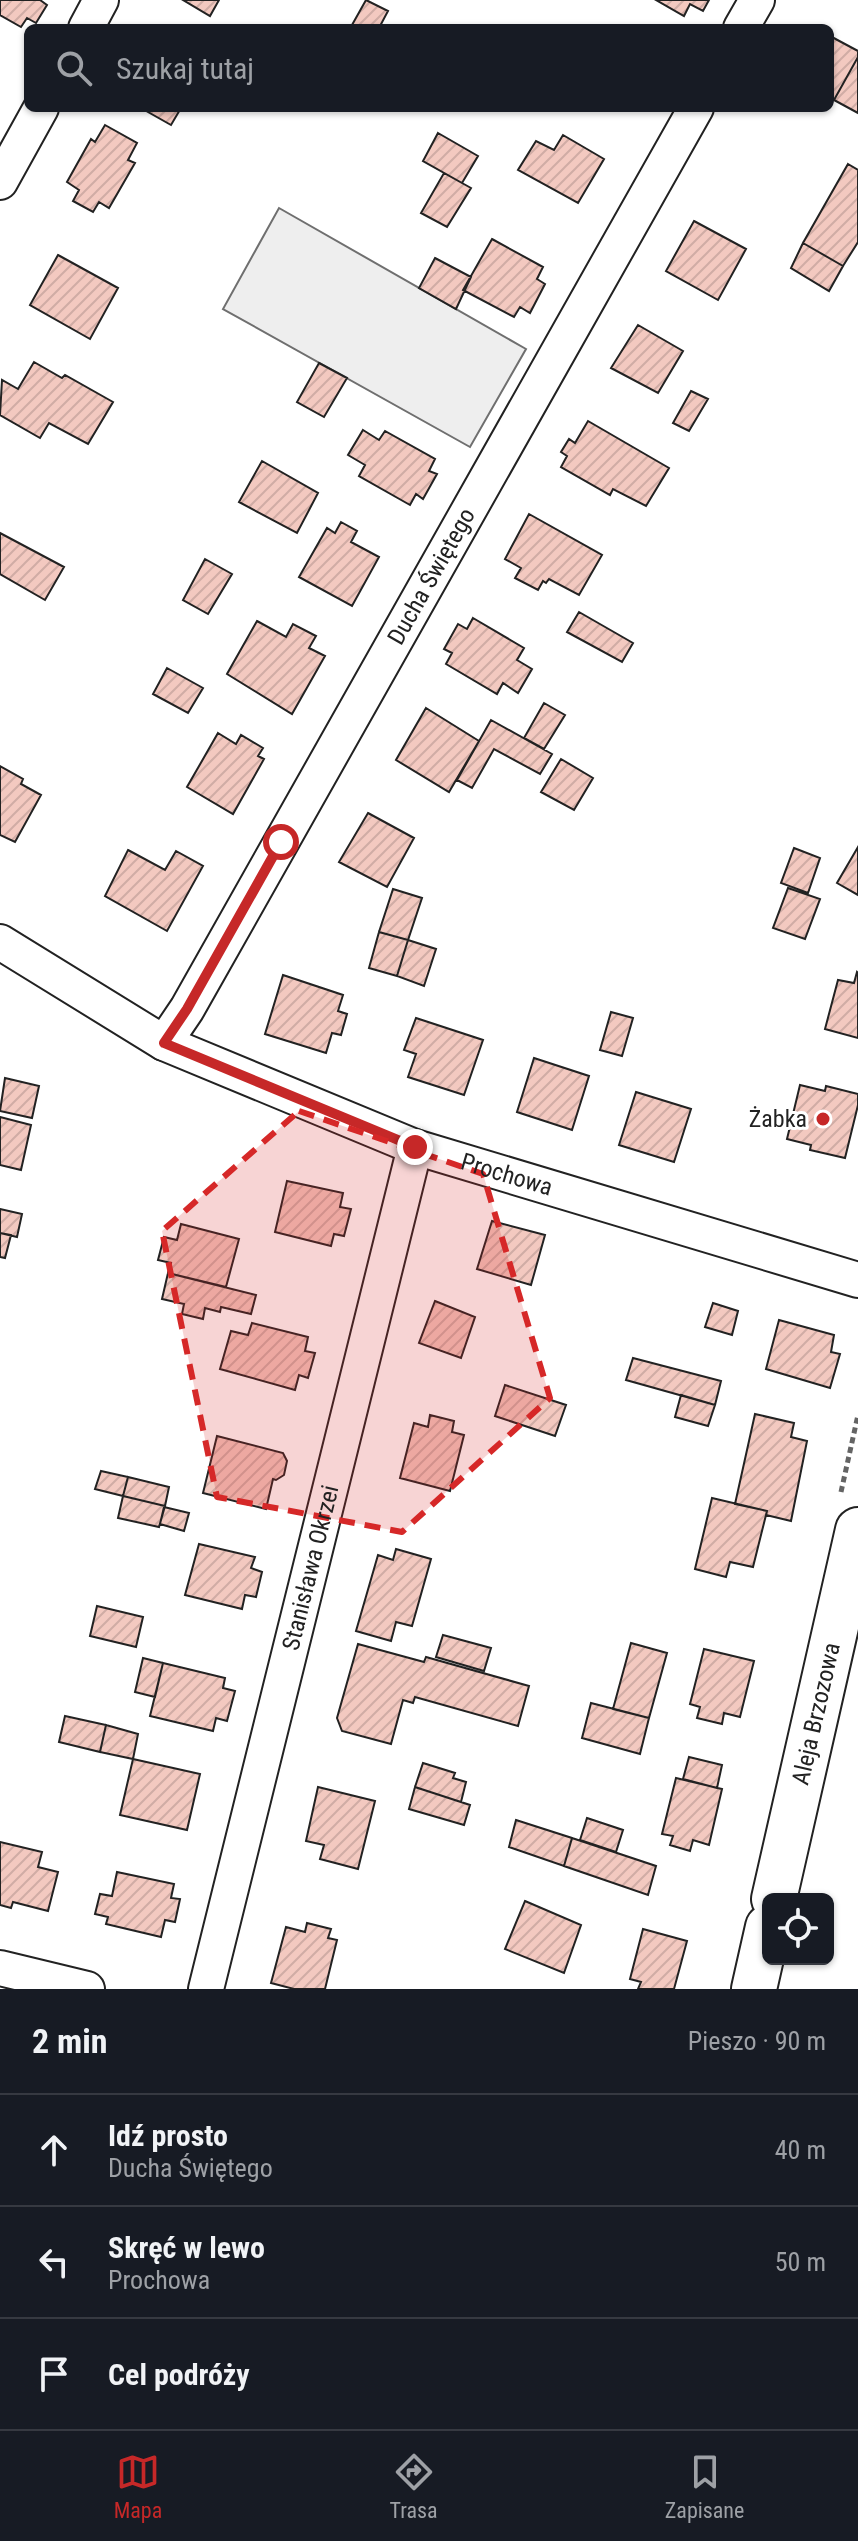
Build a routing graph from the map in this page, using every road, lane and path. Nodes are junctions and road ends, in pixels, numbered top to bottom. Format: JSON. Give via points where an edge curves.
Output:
{"nodes":[{"id":1,"x":101,"y":0,"type":"edge"},
{"id":2,"x":757,"y":0,"type":"edge"},
{"id":3,"x":88,"y":24,"type":"edge"},
{"id":4,"x":743,"y":24,"type":"edge"},
{"id":5,"x":39,"y":112,"type":"edge"},
{"id":6,"x":694,"y":112,"type":"edge"},
{"id":7,"x":0,"y":182,"type":"edge"},
{"id":8,"x":0,"y":942,"type":"edge"},
{"id":9,"x":164,"y":1043,"type":"junction"},
{"id":10,"x":415,"y":1147,"type":"junction"},
{"id":11,"x":858,"y":1280,"type":"edge"},
{"id":12,"x":858,"y":1530,"type":"edge"},
{"id":13,"x":775,"y":1893,"type":"edge"},
{"id":14,"x":762,"y":1954,"type":"edge"},
{"id":15,"x":0,"y":1968,"type":"edge"},
{"id":16,"x":87,"y":1989,"type":"edge"},
{"id":17,"x":206,"y":1989,"type":"edge"},
{"id":18,"x":754,"y":1989,"type":"edge"}],
"edges":[{"from":1,"to":3,"type":"street"},
{"from":2,"to":4,"type":"street"},
{"from":5,"to":7,"type":"street"},
{"from":6,"to":9,"type":"street","name":"Ducha Świętego"},
{"from":8,"to":9,"type":"street","name":"Prochowa"},
{"from":9,"to":10,"type":"street","name":"Prochowa"},
{"from":10,"to":11,"type":"street","name":"Prochowa"},
{"from":10,"to":17,"type":"street","name":"Stanisława Okrzei"},
{"from":12,"to":13,"type":"street","name":"Aleja Brzozowa"},
{"from":14,"to":18,"type":"street"},
{"from":15,"to":16,"type":"street"}]}
